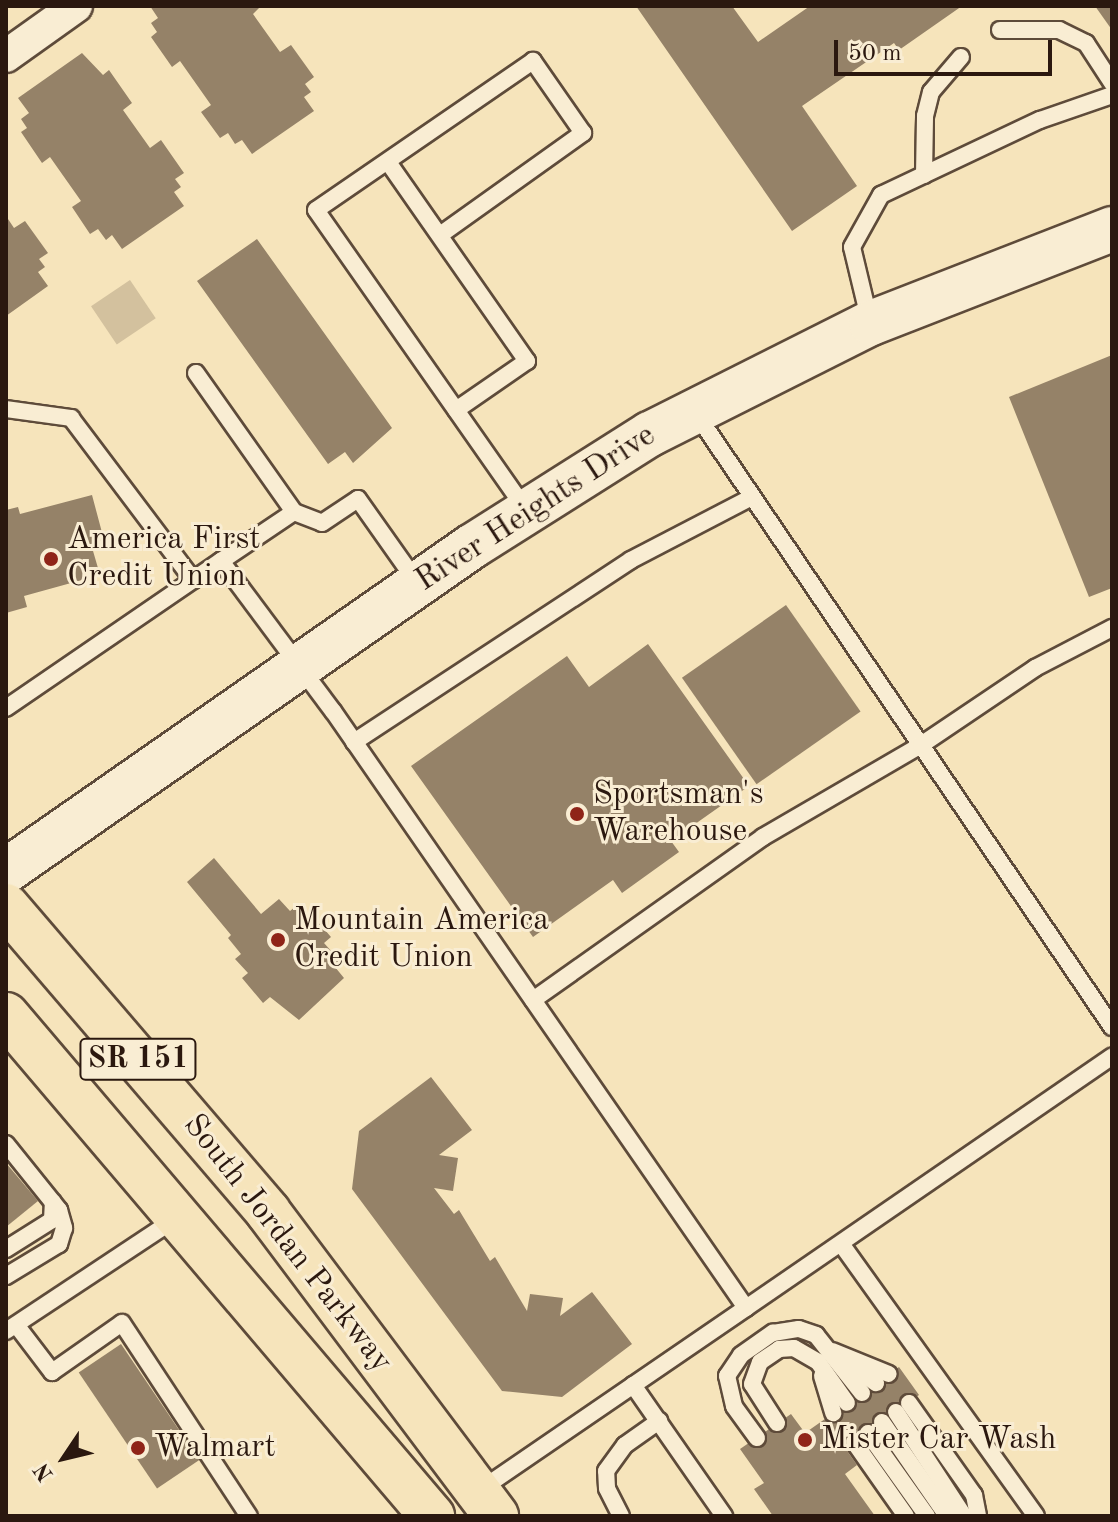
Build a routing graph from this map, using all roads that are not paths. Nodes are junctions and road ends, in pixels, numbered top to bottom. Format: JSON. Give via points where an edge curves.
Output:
{"nodes":[{"id":1,"x":76,"y":6,"type":"edge"},
{"id":2,"x":1000,"y":30,"type":"dead end"},
{"id":3,"x":6,"y":56,"type":"edge"},
{"id":4,"x":961,"y":57,"type":"dead end"},
{"id":5,"x":1112,"y":83,"type":"edge"},
{"id":6,"x":1112,"y":95,"type":"edge"},
{"id":7,"x":388,"y":162,"type":"junction"},
{"id":8,"x":924,"y":175,"type":"junction"},
{"id":9,"x":1112,"y":229,"type":"edge"},
{"id":10,"x":440,"y":235,"type":"junction"},
{"id":11,"x":871,"y":323,"type":"junction"},
{"id":12,"x":196,"y":373,"type":"dead end"},
{"id":13,"x":6,"y":409,"type":"edge"},
{"id":14,"x":456,"y":410,"type":"junction"},
{"id":15,"x":694,"y":411,"type":"junction"},
{"id":16,"x":752,"y":497,"type":"junction"},
{"id":17,"x":525,"y":511,"type":"junction"},
{"id":18,"x":294,"y":512,"type":"junction"},
{"id":19,"x":221,"y":561,"type":"junction"},
{"id":20,"x":193,"y":580,"type":"junction"},
{"id":21,"x":419,"y":584,"type":"junction"},
{"id":22,"x":1112,"y":628,"type":"edge"},
{"id":23,"x":298,"y":669,"type":"junction"},
{"id":24,"x":6,"y":708,"type":"edge"},
{"id":25,"x":354,"y":742,"type":"junction"},
{"id":26,"x":921,"y":745,"type":"junction"},
{"id":27,"x":6,"y":871,"type":"edge"},
{"id":28,"x":6,"y":906,"type":"edge"},
{"id":29,"x":533,"y":1000,"type":"junction"},
{"id":30,"x":6,"y":1015,"type":"edge"},
{"id":31,"x":1112,"y":1027,"type":"edge"},
{"id":32,"x":1112,"y":1056,"type":"edge"},
{"id":33,"x":6,"y":1144,"type":"edge"},
{"id":34,"x":53,"y":1202,"type":"junction"},
{"id":35,"x":180,"y":1216,"type":"junction"},
{"id":36,"x":842,"y":1245,"type":"junction"},
{"id":37,"x":6,"y":1249,"type":"edge"},
{"id":38,"x":6,"y":1276,"type":"edge"},
{"id":39,"x":746,"y":1308,"type":"junction"},
{"id":40,"x":12,"y":1328,"type":"edge"},
{"id":41,"x":824,"y":1356,"type":"junction"},
{"id":42,"x":882,"y":1378,"type":"dead end"},
{"id":43,"x":633,"y":1385,"type":"junction"},
{"id":44,"x":862,"y":1393,"type":"dead end"},
{"id":45,"x":840,"y":1408,"type":"dead end"},
{"id":46,"x":896,"y":1412,"type":"junction"},
{"id":47,"x":659,"y":1421,"type":"junction"},
{"id":48,"x":777,"y":1423,"type":"dead end"},
{"id":49,"x":757,"y":1438,"type":"dead end"},
{"id":50,"x":487,"y":1504,"type":"edge"},
{"id":51,"x":249,"y":1516,"type":"edge"},
{"id":52,"x":432,"y":1516,"type":"edge"},
{"id":53,"x":621,"y":1516,"type":"edge"},
{"id":54,"x":724,"y":1516,"type":"edge"},
{"id":55,"x":906,"y":1516,"type":"edge"},
{"id":56,"x":927,"y":1516,"type":"edge"},
{"id":57,"x":947,"y":1516,"type":"edge"},
{"id":58,"x":964,"y":1516,"type":"edge"},
{"id":59,"x":978,"y":1516,"type":"edge"},
{"id":60,"x":1036,"y":1516,"type":"edge"}],
"edges":[{"from":1,"to":3,"type":"street"},
{"from":2,"to":5,"type":"lane","via":[[1030,28],[1086,43]]},
{"from":4,"to":8,"type":"lane","via":[[931,92]]},
{"from":6,"to":8,"type":"lane","via":[[1040,120]]},
{"from":7,"to":10,"type":"lane"},
{"from":7,"to":10,"type":"lane","via":[[533,61],[583,133]]},
{"from":7,"to":14,"type":"lane","via":[[316,210]]},
{"from":8,"to":11,"type":"lane","via":[[881,195],[852,247]]},
{"from":9,"to":11,"type":"street","name":"River Heights Drive"},
{"from":10,"to":14,"type":"lane","via":[[527,361]]},
{"from":11,"to":15,"type":"street","name":"River Heights Drive"},
{"from":12,"to":18,"type":"lane"},
{"from":13,"to":20,"type":"lane","via":[[71,418]]},
{"from":14,"to":17,"type":"lane"},
{"from":15,"to":16,"type":"lane"},
{"from":15,"to":17,"type":"street","name":"River Heights Drive"},
{"from":16,"to":25,"type":"lane","via":[[631,560]]},
{"from":16,"to":26,"type":"lane"},
{"from":17,"to":21,"type":"street","name":"River Heights Drive"},
{"from":18,"to":19,"type":"lane"},
{"from":18,"to":21,"type":"lane","via":[[322,523],[358,499]]},
{"from":19,"to":20,"type":"lane"},
{"from":19,"to":23,"type":"lane"},
{"from":20,"to":24,"type":"lane"},
{"from":21,"to":23,"type":"street","name":"River Heights Drive"},
{"from":22,"to":26,"type":"lane","via":[[1035,668]]},
{"from":23,"to":25,"type":"lane"},
{"from":23,"to":27,"type":"street","name":"River Heights Drive"},
{"from":25,"to":29,"type":"lane"},
{"from":26,"to":29,"type":"lane","via":[[763,837]]},
{"from":26,"to":31,"type":"lane"},
{"from":28,"to":50,"type":"main road","name":"South Jordan Parkway","number":"SR 151","via":[[268,1212]]},
{"from":29,"to":39,"type":"lane"},
{"from":30,"to":35,"type":"main road","name":"South Jordan Parkway","number":"SR 151"},
{"from":32,"to":36,"type":"lane"},
{"from":33,"to":34,"type":"lane"},
{"from":34,"to":37,"type":"lane","via":[[52,1220]]},
{"from":34,"to":38,"type":"lane","via":[[64,1228],[59,1244]]},
{"from":35,"to":40,"type":"lane"},
{"from":35,"to":52,"type":"main road","name":"South Jordan Parkway","number":"SR 151"},
{"from":36,"to":39,"type":"lane"},
{"from":36,"to":60,"type":"lane"},
{"from":39,"to":43,"type":"lane"},
{"from":40,"to":51,"type":"lane","via":[[52,1372],[122,1323]]},
{"from":41,"to":42,"type":"lane"},
{"from":41,"to":44,"type":"lane"},
{"from":41,"to":45,"type":"lane"},
{"from":41,"to":48,"type":"lane","via":[[779,1349],[760,1362],[752,1384]]},
{"from":41,"to":49,"type":"lane","via":[[816,1335],[786,1329],[732,1364],[727,1390]]},
{"from":43,"to":47,"type":"lane"},
{"from":43,"to":50,"type":"lane"},
{"from":46,"to":57,"type":"lane"},
{"from":46,"to":58,"type":"lane"},
{"from":46,"to":59,"type":"lane","via":[[974,1495]]},
{"from":47,"to":53,"type":"lane","via":[[625,1445],[606,1471],[607,1488]]},
{"from":47,"to":54,"type":"lane"},
{"from":55,"to":56,"type":"lane","via":[[861,1437]]}]}
